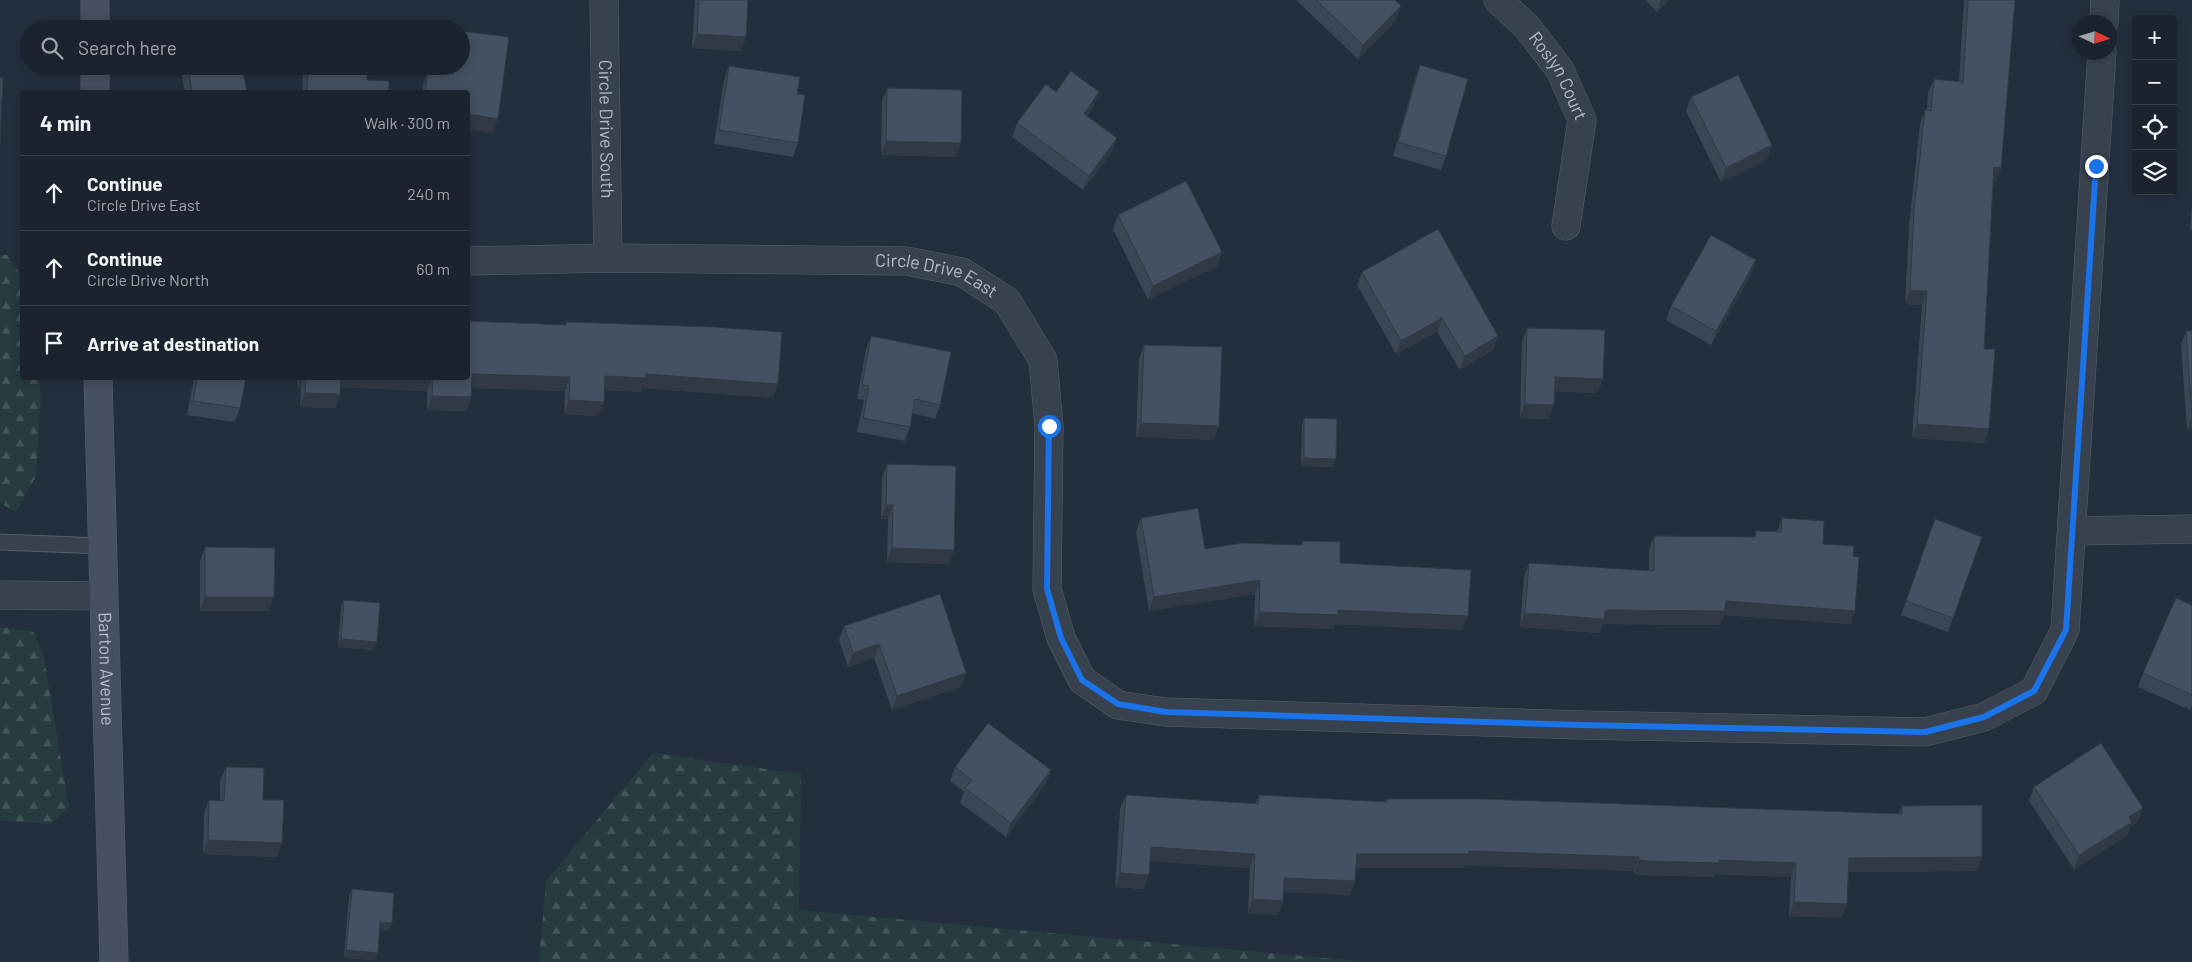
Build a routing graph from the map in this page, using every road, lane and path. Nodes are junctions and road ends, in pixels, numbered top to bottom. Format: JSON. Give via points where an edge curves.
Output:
{"nodes":[{"id":1,"x":95,"y":0,"type":"edge"},
{"id":2,"x":604,"y":0,"type":"edge"},
{"id":3,"x":1498,"y":0,"type":"edge"},
{"id":4,"x":2105,"y":0,"type":"edge"},
{"id":5,"x":2104,"y":15,"type":"edge"},
{"id":6,"x":95,"y":20,"type":"edge"},
{"id":7,"x":2101,"y":60,"type":"edge"},
{"id":8,"x":95,"y":75,"type":"edge"},
{"id":9,"x":95,"y":90,"type":"edge"},
{"id":10,"x":1566,"y":226,"type":"dead end"},
{"id":11,"x":608,"y":258,"type":"junction"},
{"id":12,"x":470,"y":261,"type":"edge"},
{"id":13,"x":98,"y":380,"type":"edge"},
{"id":14,"x":2192,"y":530,"type":"edge"},
{"id":15,"x":2072,"y":531,"type":"junction"},
{"id":16,"x":0,"y":542,"type":"edge"},
{"id":17,"x":102,"y":546,"type":"junction"},
{"id":18,"x":0,"y":595,"type":"edge"},
{"id":19,"x":103,"y":596,"type":"junction"},
{"id":20,"x":114,"y":962,"type":"edge"}],
"edges":[{"from":1,"to":6,"type":"street"},
{"from":2,"to":11,"type":"street","name":"Circle Drive South"},
{"from":3,"to":10,"type":"street","name":"Roslyn Court","via":[[1527,27],[1560,70],[1582,120]]},
{"from":4,"to":5,"type":"street"},
{"from":7,"to":15,"type":"street","name":"Circle Drive East"},
{"from":8,"to":9,"type":"street"},
{"from":11,"to":12,"type":"street","name":"Circle Drive East"},
{"from":11,"to":15,"type":"street","name":"Circle Drive East","via":[[907,261],[962,272],[1007,301],[1044,360],[1049,426],[1047,589],[1061,638],[1082,680],[1118,704],[1175,712],[1925,732],[1984,717],[2034,691],[2066,630]]},
{"from":13,"to":17,"type":"street","name":"Barton Avenue"},
{"from":14,"to":15,"type":"street"},
{"from":16,"to":17,"type":"lane"},
{"from":17,"to":19,"type":"street","name":"Barton Avenue"},
{"from":18,"to":19,"type":"street"},
{"from":19,"to":20,"type":"street","name":"Barton Avenue"}]}
